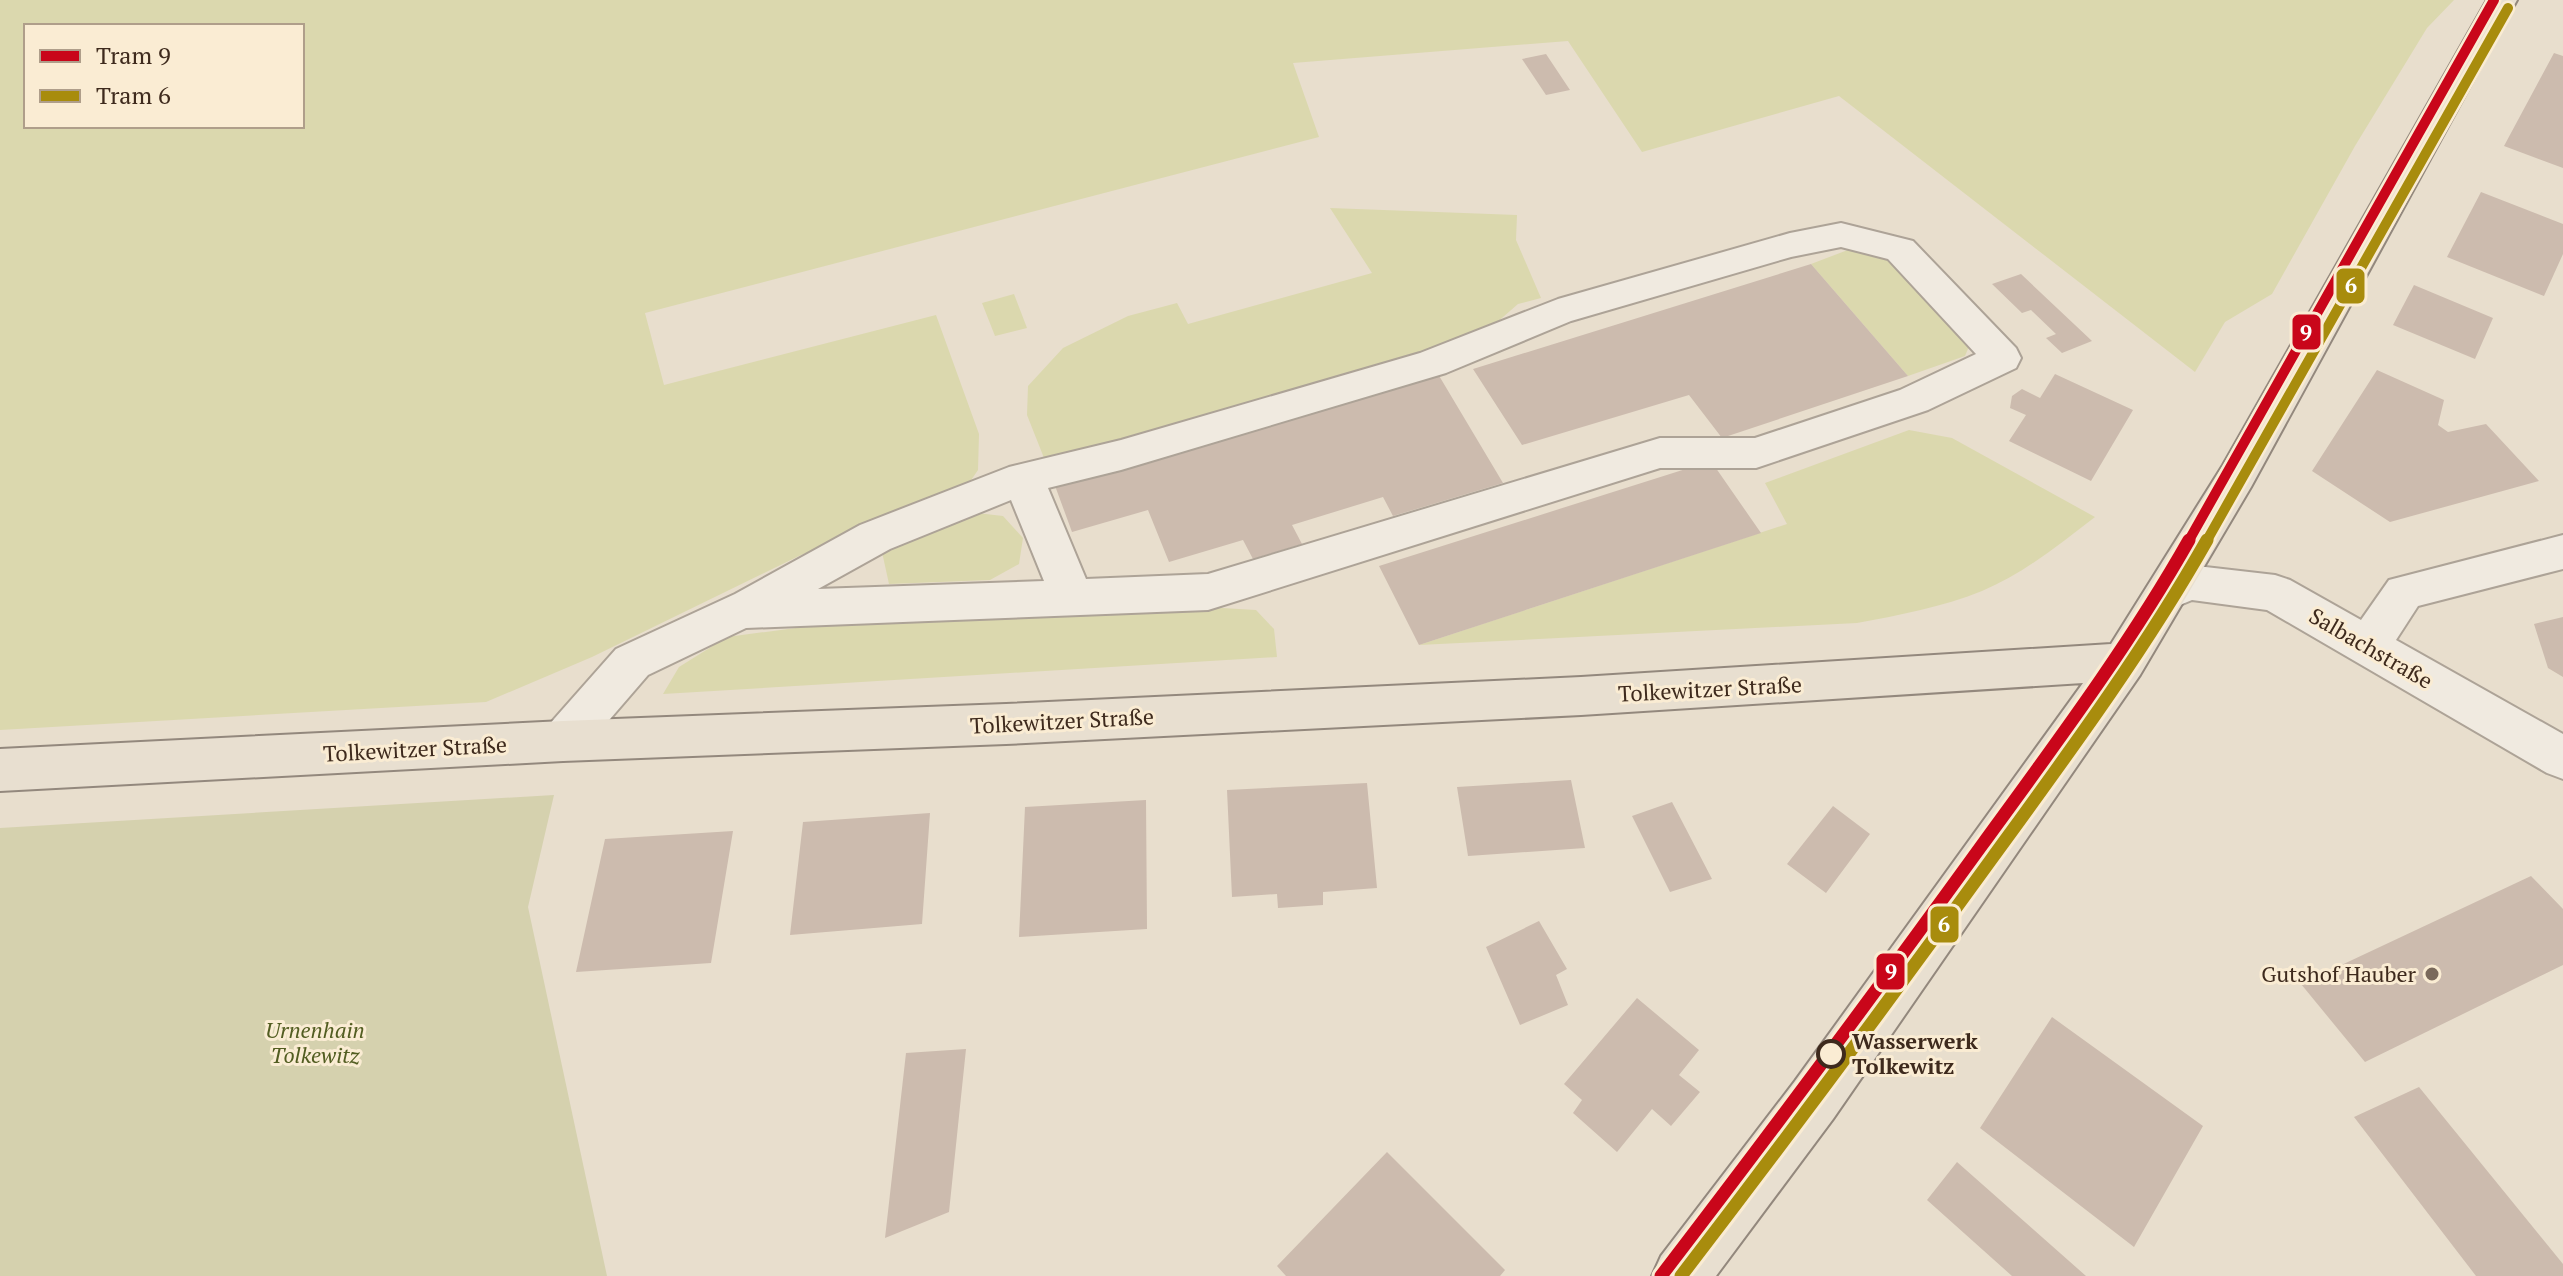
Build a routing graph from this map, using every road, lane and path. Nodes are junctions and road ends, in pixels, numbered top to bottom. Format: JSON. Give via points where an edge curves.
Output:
{"nodes":[{"id":1,"x":2502,"y":0,"type":"edge"},
{"id":2,"x":1023,"y":478,"type":"junction"},
{"id":3,"x":2563,"y":552,"type":"edge"},
{"id":4,"x":2168,"y":592,"type":"junction"},
{"id":5,"x":1072,"y":597,"type":"junction"},
{"id":6,"x":741,"y":610,"type":"junction"},
{"id":7,"x":2368,"y":645,"type":"junction"},
{"id":8,"x":2124,"y":662,"type":"junction"},
{"id":9,"x":563,"y":741,"type":"junction"},
{"id":10,"x":2563,"y":758,"type":"edge"},
{"id":11,"x":0,"y":770,"type":"edge"},
{"id":12,"x":1681,"y":1276,"type":"edge"}],
"edges":[{"from":1,"to":4,"type":"main road"},
{"from":2,"to":5,"type":"street"},
{"from":2,"to":5,"type":"street","via":[[1121,455],[1432,363],[1573,308],[1841,235],[1900,250],[2002,358],[1914,400],[1756,453],[1660,453],[1208,592]]},
{"from":2,"to":6,"type":"street","via":[[875,537]]},
{"from":3,"to":7,"type":"street","via":[[2404,592]]},
{"from":4,"to":7,"type":"street","name":"Salbachstraße","via":[[2188,582],[2275,593]]},
{"from":4,"to":8,"type":"main road"},
{"from":5,"to":6,"type":"street"},
{"from":6,"to":9,"type":"street","via":[[632,662]]},
{"from":7,"to":10,"type":"street","name":"Salbachstraße"},
{"from":8,"to":9,"type":"main road","name":"Tolkewitzer Straße","via":[[1581,696]]},
{"from":8,"to":12,"type":"main road","via":[[1814,1100]]},
{"from":9,"to":11,"type":"main road","name":"Tolkewitzer Straße"}]}
